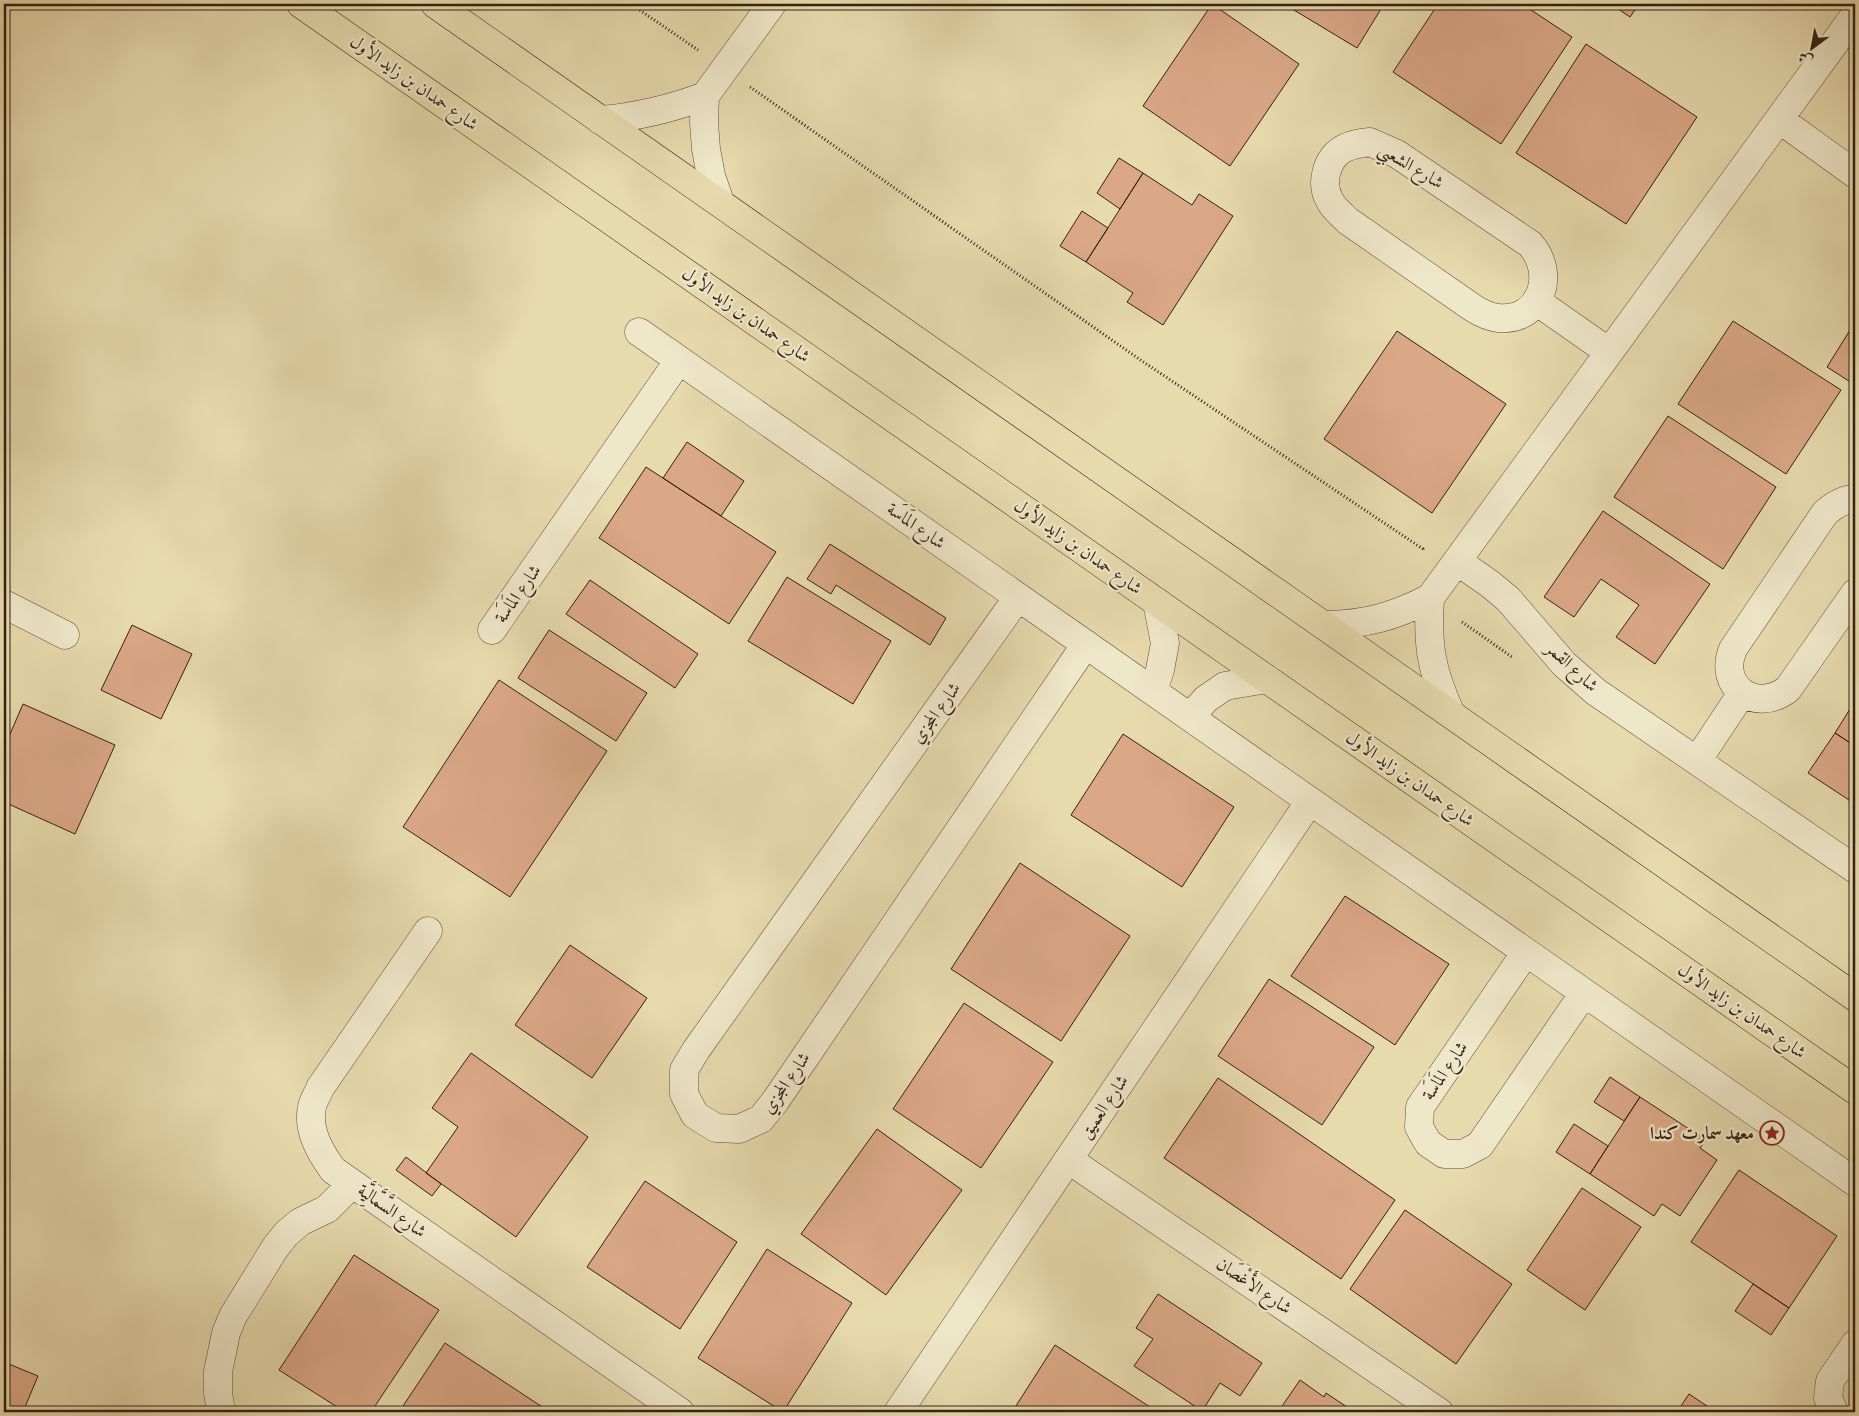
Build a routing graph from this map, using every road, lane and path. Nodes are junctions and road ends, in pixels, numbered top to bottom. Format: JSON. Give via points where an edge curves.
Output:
{"nodes":[{"id":1,"x":301,"y":4,"type":"edge"},
{"id":2,"x":435,"y":4,"type":"edge"},
{"id":3,"x":631,"y":4,"type":"edge"},
{"id":4,"x":772,"y":4,"type":"edge"},
{"id":5,"x":1855,"y":15,"type":"edge"},
{"id":6,"x":724,"y":69,"type":"junction"},
{"id":7,"x":705,"y":96,"type":"junction"},
{"id":8,"x":1778,"y":119,"type":"junction"},
{"id":9,"x":600,"y":120,"type":"junction"},
{"id":10,"x":1855,"y":174,"type":"edge"},
{"id":11,"x":720,"y":202,"type":"junction"},
{"id":12,"x":1536,"y":301,"type":"junction"},
{"id":13,"x":639,"y":332,"type":"dead end"},
{"id":14,"x":1609,"y":352,"type":"junction"},
{"id":15,"x":680,"y":360,"type":"junction"},
{"id":16,"x":1855,"y":499,"type":"edge"},
{"id":17,"x":1419,"y":557,"type":"dead end"},
{"id":18,"x":1458,"y":561,"type":"junction"},
{"id":19,"x":1855,"y":593,"type":"edge"},
{"id":20,"x":1018,"y":597,"type":"junction"},
{"id":21,"x":1430,"y":598,"type":"junction"},
{"id":22,"x":1157,"y":602,"type":"junction"},
{"id":23,"x":4,"y":604,"type":"edge"},
{"id":24,"x":1325,"y":625,"type":"junction"},
{"id":25,"x":492,"y":630,"type":"dead end"},
{"id":26,"x":66,"y":635,"type":"dead end"},
{"id":27,"x":1086,"y":644,"type":"junction"},
{"id":28,"x":1514,"y":658,"type":"dead end"},
{"id":29,"x":1267,"y":679,"type":"junction"},
{"id":30,"x":1153,"y":691,"type":"junction"},
{"id":31,"x":1742,"y":693,"type":"junction"},
{"id":32,"x":1451,"y":714,"type":"junction"},
{"id":33,"x":1190,"y":717,"type":"junction"},
{"id":34,"x":1698,"y":761,"type":"junction"},
{"id":35,"x":1310,"y":801,"type":"junction"},
{"id":36,"x":1855,"y":869,"type":"edge"},
{"id":37,"x":428,"y":931,"type":"dead end"},
{"id":38,"x":1526,"y":952,"type":"junction"},
{"id":39,"x":1584,"y":993,"type":"junction"},
{"id":40,"x":1855,"y":997,"type":"edge"},
{"id":41,"x":1855,"y":1090,"type":"edge"},
{"id":42,"x":1069,"y":1160,"type":"junction"},
{"id":43,"x":1855,"y":1182,"type":"edge"},
{"id":44,"x":352,"y":1184,"type":"junction"},
{"id":45,"x":1855,"y":1344,"type":"edge"},
{"id":46,"x":221,"y":1412,"type":"edge"},
{"id":47,"x":680,"y":1412,"type":"edge"},
{"id":48,"x":898,"y":1412,"type":"edge"},
{"id":49,"x":1439,"y":1412,"type":"edge"},
{"id":50,"x":1834,"y":1412,"type":"edge"}],
"edges":[{"from":1,"to":22,"type":"main road","name":"شارع حمدان بن زايد الأول"},
{"from":2,"to":9,"type":"main road"},
{"from":3,"to":6,"type":"path"},
{"from":4,"to":6,"type":"street"},
{"from":5,"to":8,"type":"street"},
{"from":6,"to":7,"type":"street"},
{"from":6,"to":17,"type":"path","via":[[1142,361],[1423,549]]},
{"from":7,"to":9,"type":"street","via":[[654,113]]},
{"from":7,"to":11,"type":"street","via":[[706,149]]},
{"from":8,"to":10,"type":"street"},
{"from":8,"to":14,"type":"street"},
{"from":9,"to":11,"type":"main road"},
{"from":11,"to":24,"type":"main road"},
{"from":12,"to":12,"type":"street","name":"شارع الشعبي","via":[[1545,278],[1539,253],[1530,244],[1384,146],[1370,142],[1356,144],[1342,149],[1332,159],[1326,172],[1325,186],[1329,200],[1348,222],[1486,315],[1513,317]]},
{"from":12,"to":14,"type":"street"},
{"from":13,"to":15,"type":"street","name":"شارع المَاسَة"},
{"from":14,"to":18,"type":"street"},
{"from":15,"to":20,"type":"street","name":"شارع المَاسَة"},
{"from":15,"to":25,"type":"street","name":"شارع المَاسَة"},
{"from":16,"to":31,"type":"street","via":[[1836,504],[1825,513],[1733,650],[1730,673]]},
{"from":18,"to":21,"type":"street"},
{"from":18,"to":34,"type":"street","name":"شارع القمر","via":[[1508,599],[1554,654],[1579,678]]},
{"from":19,"to":31,"type":"street","via":[[1788,689],[1767,699],[1752,698]]},
{"from":20,"to":27,"type":"street","name":"شارع المَاسَة"},
{"from":20,"to":27,"type":"street","name":"شارع المجزي","via":[[696,1050],[684,1070],[684,1094],[696,1115],[716,1128],[739,1129],[760,1119],[776,1100]]},
{"from":21,"to":24,"type":"street","via":[[1380,620]]},
{"from":21,"to":28,"type":"path"},
{"from":21,"to":32,"type":"street","via":[[1431,658],[1438,687]]},
{"from":22,"to":29,"type":"main road","name":"شارع حمدان بن زايد الأول"},
{"from":22,"to":30,"type":"street","via":[[1165,643]]},
{"from":23,"to":26,"type":"street"},
{"from":24,"to":32,"type":"main road"},
{"from":27,"to":30,"type":"street","name":"شارع المَاسَة"},
{"from":29,"to":33,"type":"street","via":[[1225,686],[1206,699]]},
{"from":29,"to":41,"type":"main road","name":"شارع حمدان بن زايد الأول"},
{"from":30,"to":33,"type":"street","name":"شارع المَاسَة"},
{"from":31,"to":34,"type":"street"},
{"from":32,"to":40,"type":"main road"},
{"from":33,"to":35,"type":"street","name":"شارع المَاسَة"},
{"from":34,"to":36,"type":"street","name":"شارع القمر"},
{"from":35,"to":38,"type":"street","name":"شارع المَاسَة"},
{"from":35,"to":42,"type":"street","name":"شارع العميق"},
{"from":37,"to":44,"type":"street","name":"شارع السَّمَّالِيَّة","via":[[320,1088],[312,1107],[313,1130],[319,1151],[333,1170]]},
{"from":38,"to":39,"type":"street","name":"شارع المَاسَة"},
{"from":38,"to":39,"type":"street","name":"شارع المَاسَة","via":[[1420,1107],[1419,1127],[1428,1143],[1444,1154],[1463,1154],[1480,1144]]},
{"from":39,"to":43,"type":"street","name":"شارع المَاسَة"},
{"from":42,"to":48,"type":"street","name":"شارع العميق"},
{"from":42,"to":49,"type":"street","name":"شارع الأَغْصَان"},
{"from":44,"to":46,"type":"street","via":[[327,1209],[300,1222],[286,1234],[233,1316],[218,1372]]},
{"from":44,"to":47,"type":"street","name":"شارع السَّمَّالِيَّة"},
{"from":45,"to":50,"type":"street","via":[[1830,1381],[1828,1398]]}]}
